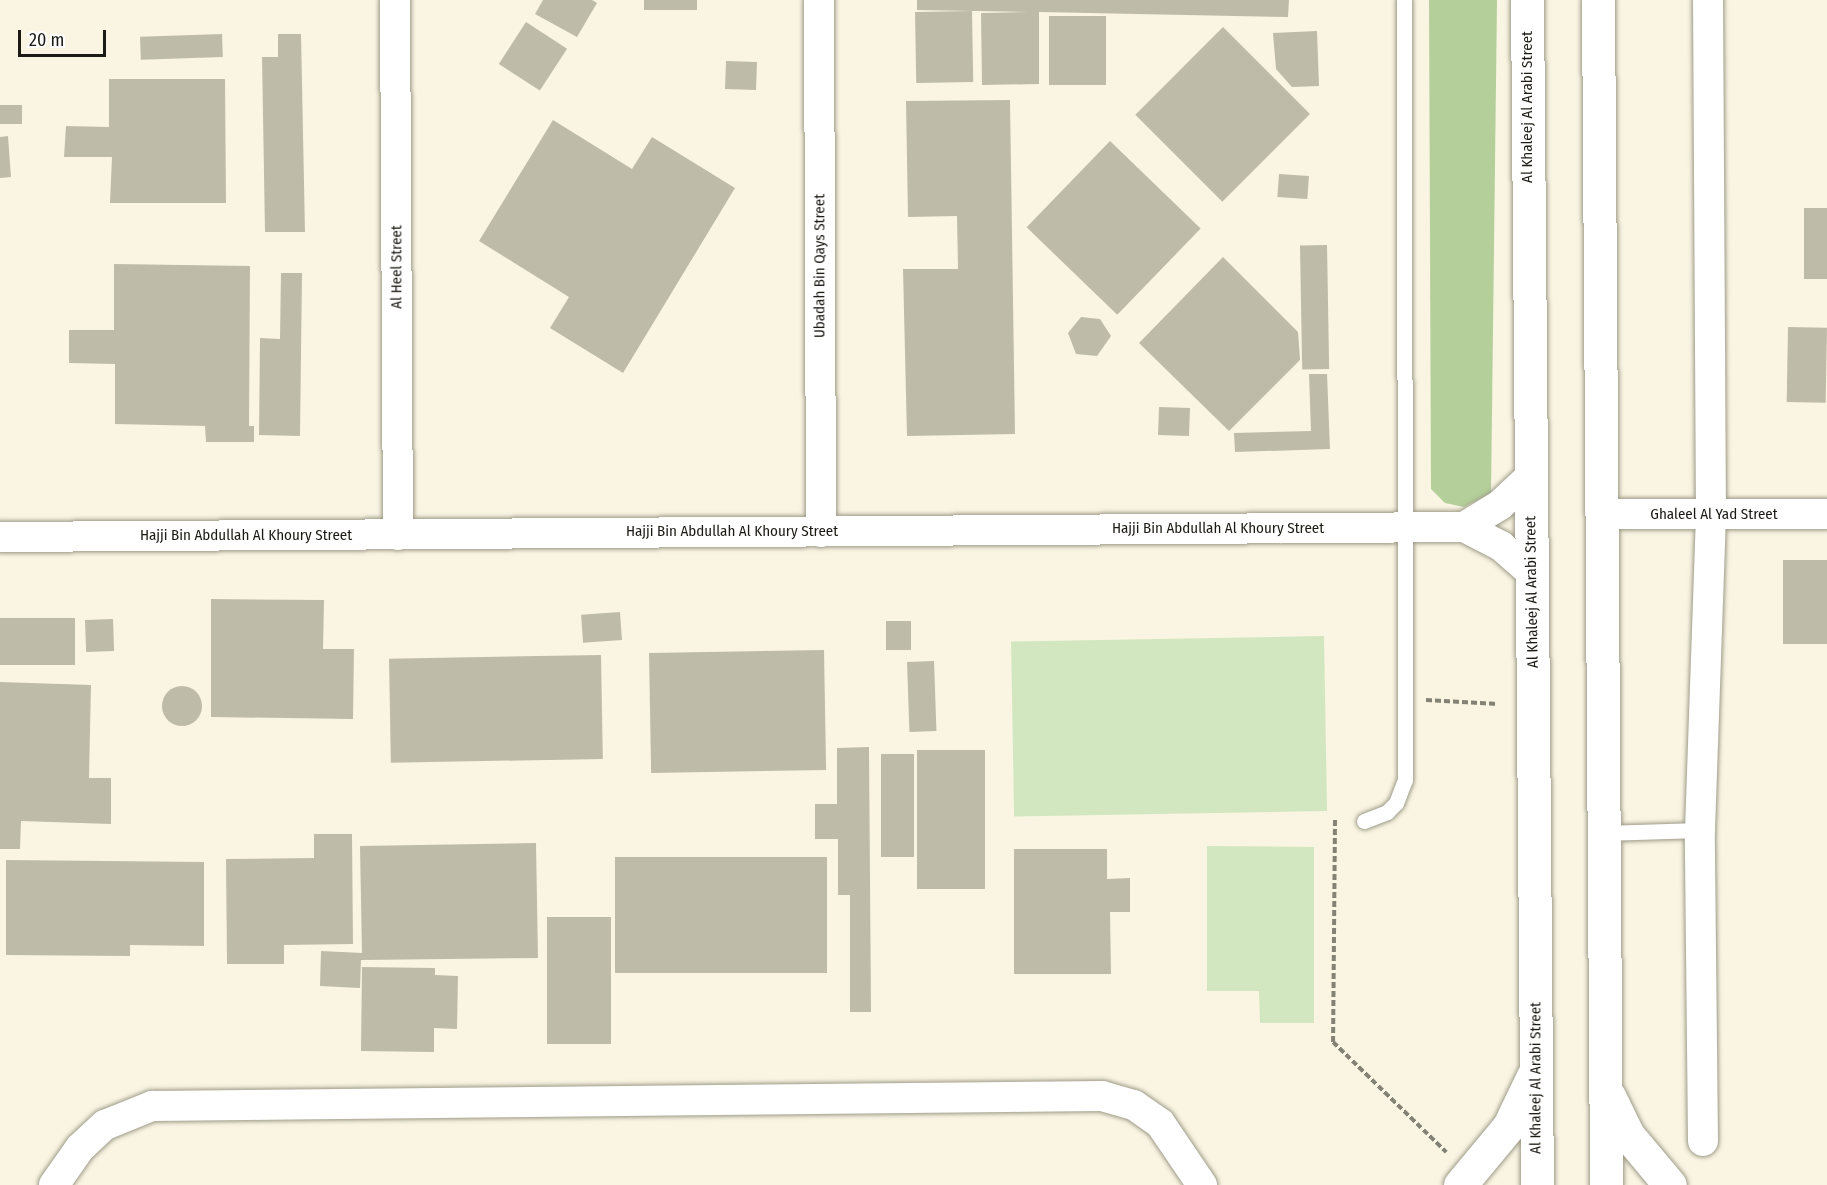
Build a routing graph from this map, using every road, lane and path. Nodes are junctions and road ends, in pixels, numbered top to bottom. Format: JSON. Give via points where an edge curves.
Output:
{"nodes":[{"id":1,"x":396,"y":0,"type":"edge"},
{"id":2,"x":819,"y":0,"type":"edge"},
{"id":3,"x":1404,"y":0,"type":"edge"},
{"id":4,"x":1527,"y":0,"type":"edge"},
{"id":5,"x":1598,"y":0,"type":"edge"},
{"id":6,"x":1708,"y":0,"type":"edge"},
{"id":7,"x":1531,"y":476,"type":"junction"},
{"id":8,"x":1601,"y":514,"type":"junction"},
{"id":9,"x":1827,"y":514,"type":"edge"},
{"id":10,"x":1711,"y":517,"type":"junction"},
{"id":11,"x":1464,"y":527,"type":"junction"},
{"id":12,"x":1402,"y":528,"type":"junction"},
{"id":13,"x":821,"y":532,"type":"junction"},
{"id":14,"x":398,"y":535,"type":"junction"},
{"id":15,"x":0,"y":537,"type":"edge"},
{"id":16,"x":1532,"y":573,"type":"junction"},
{"id":17,"x":1404,"y":698,"type":"junction"},
{"id":18,"x":1498,"y":704,"type":"dead end"},
{"id":19,"x":1335,"y":820,"type":"dead end"},
{"id":20,"x":1364,"y":821,"type":"dead end"},
{"id":21,"x":1700,"y":830,"type":"junction"},
{"id":22,"x":1604,"y":833,"type":"junction"},
{"id":23,"x":1536,"y":1071,"type":"junction"},
{"id":24,"x":1605,"y":1086,"type":"junction"},
{"id":25,"x":1703,"y":1141,"type":"dead end"},
{"id":26,"x":1454,"y":1170,"type":"edge"},
{"id":27,"x":54,"y":1185,"type":"edge"},
{"id":28,"x":1202,"y":1185,"type":"edge"},
{"id":29,"x":1537,"y":1185,"type":"edge"},
{"id":30,"x":1606,"y":1185,"type":"edge"},
{"id":31,"x":1670,"y":1185,"type":"edge"}],
"edges":[{"from":1,"to":14,"type":"street","name":"Al Heel Street"},
{"from":2,"to":13,"type":"street","name":"Ubadah Bin Qays Street"},
{"from":3,"to":12,"type":"lane"},
{"from":4,"to":7,"type":"highway","name":"Al Khaleej Al Arabi Street"},
{"from":5,"to":8,"type":"highway"},
{"from":6,"to":10,"type":"street"},
{"from":7,"to":11,"type":"street","via":[[1500,505]]},
{"from":7,"to":16,"type":"highway","name":"Al Khaleej Al Arabi Street"},
{"from":8,"to":10,"type":"street","name":"Ghaleel Al Yad Street"},
{"from":8,"to":22,"type":"highway"},
{"from":9,"to":10,"type":"street","name":"Ghaleel Al Yad Street"},
{"from":10,"to":21,"type":"street"},
{"from":11,"to":12,"type":"street","name":"Hajji Bin Abdullah Al Khoury Street"},
{"from":11,"to":16,"type":"street","name":"Hajji Bin Abdullah Al Khoury Street","via":[[1501,546]]},
{"from":12,"to":13,"type":"street","name":"Hajji Bin Abdullah Al Khoury Street"},
{"from":12,"to":17,"type":"lane"},
{"from":13,"to":14,"type":"street","name":"Hajji Bin Abdullah Al Khoury Street"},
{"from":14,"to":15,"type":"street","name":"Hajji Bin Abdullah Al Khoury Street"},
{"from":16,"to":23,"type":"highway","name":"Al Khaleej Al Arabi Street"},
{"from":17,"to":18,"type":"path"},
{"from":17,"to":20,"type":"lane","via":[[1402,792],[1387,812]]},
{"from":19,"to":26,"type":"path","via":[[1333,1042]]},
{"from":21,"to":22,"type":"lane"},
{"from":21,"to":25,"type":"street"},
{"from":22,"to":24,"type":"highway"},
{"from":23,"to":26,"type":"highway","via":[[1509,1126]]},
{"from":23,"to":29,"type":"highway","name":"Al Khaleej Al Arabi Street"},
{"from":24,"to":30,"type":"highway"},
{"from":24,"to":31,"type":"highway","via":[[1628,1135]]},
{"from":27,"to":28,"type":"street","via":[[80,1148],[105,1125],[135,1110],[161,1105],[1102,1096],[1134,1105],[1160,1123]]}]}
